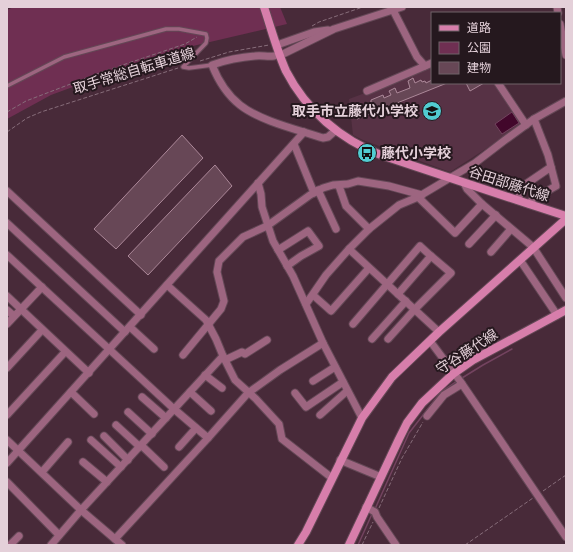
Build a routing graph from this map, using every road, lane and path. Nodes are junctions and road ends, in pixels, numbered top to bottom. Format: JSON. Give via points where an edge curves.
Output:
{"nodes":[{"id":1,"x":264,"y":7,"type":"edge"},
{"id":2,"x":364,"y":7,"type":"edge"},
{"id":3,"x":402,"y":7,"type":"edge"},
{"id":4,"x":393,"y":10,"type":"junction"},
{"id":5,"x":306,"y":28,"type":"dead end"},
{"id":6,"x":334,"y":29,"type":"junction"},
{"id":7,"x":561,"y":31,"type":"edge"},
{"id":8,"x":202,"y":33,"type":"junction"},
{"id":9,"x":274,"y":45,"type":"junction"},
{"id":10,"x":564,"y":52,"type":"edge"},
{"id":11,"x":285,"y":54,"type":"dead end"},
{"id":12,"x":274,"y":56,"type":"dead end"},
{"id":13,"x":196,"y":63,"type":"dead end"},
{"id":14,"x":429,"y":64,"type":"edge"},
{"id":15,"x":212,"y":65,"type":"junction"},
{"id":16,"x":183,"y":67,"type":"junction"},
{"id":17,"x":499,"y":84,"type":"edge"},
{"id":18,"x":7,"y":86,"type":"edge"},
{"id":19,"x":367,"y":91,"type":"dead end"},
{"id":20,"x":566,"y":101,"type":"edge"},
{"id":21,"x":7,"y":112,"type":"edge"},
{"id":22,"x":534,"y":119,"type":"junction"},
{"id":23,"x":526,"y":125,"type":"junction"},
{"id":24,"x":336,"y":130,"type":"junction"},
{"id":25,"x":7,"y":132,"type":"edge"},
{"id":26,"x":304,"y":132,"type":"junction"},
{"id":27,"x":294,"y":144,"type":"junction"},
{"id":28,"x":551,"y":167,"type":"junction"},
{"id":29,"x":449,"y":178,"type":"junction"},
{"id":30,"x":258,"y":183,"type":"junction"},
{"id":31,"x":464,"y":183,"type":"junction"},
{"id":32,"x":339,"y":186,"type":"junction"},
{"id":33,"x":7,"y":191,"type":"edge"},
{"id":34,"x":316,"y":192,"type":"junction"},
{"id":35,"x":420,"y":196,"type":"junction"},
{"id":36,"x":517,"y":200,"type":"junction"},
{"id":37,"x":482,"y":204,"type":"junction"},
{"id":38,"x":529,"y":204,"type":"junction"},
{"id":39,"x":496,"y":215,"type":"junction"},
{"id":40,"x":566,"y":216,"type":"edge"},
{"id":41,"x":566,"y":219,"type":"edge"},
{"id":42,"x":7,"y":224,"type":"edge"},
{"id":43,"x":267,"y":226,"type":"junction"},
{"id":44,"x":336,"y":229,"type":"dead end"},
{"id":45,"x":369,"y":229,"type":"junction"},
{"id":46,"x":511,"y":229,"type":"junction"},
{"id":47,"x":469,"y":244,"type":"dead end"},
{"id":48,"x":533,"y":248,"type":"junction"},
{"id":49,"x":349,"y":249,"type":"junction"},
{"id":50,"x":278,"y":250,"type":"junction"},
{"id":51,"x":491,"y":252,"type":"dead end"},
{"id":52,"x":7,"y":255,"type":"edge"},
{"id":53,"x":431,"y":256,"type":"junction"},
{"id":54,"x":520,"y":260,"type":"junction"},
{"id":55,"x":287,"y":266,"type":"junction"},
{"id":56,"x":369,"y":268,"type":"junction"},
{"id":57,"x":387,"y":284,"type":"junction"},
{"id":58,"x":167,"y":285,"type":"junction"},
{"id":59,"x":42,"y":287,"type":"junction"},
{"id":60,"x":398,"y":294,"type":"junction"},
{"id":61,"x":313,"y":295,"type":"junction"},
{"id":62,"x":7,"y":296,"type":"edge"},
{"id":63,"x":566,"y":298,"type":"edge"},
{"id":64,"x":406,"y":301,"type":"junction"},
{"id":65,"x":306,"y":304,"type":"junction"},
{"id":66,"x":20,"y":309,"type":"junction"},
{"id":67,"x":415,"y":309,"type":"junction"},
{"id":68,"x":7,"y":310,"type":"edge"},
{"id":69,"x":566,"y":310,"type":"edge"},
{"id":70,"x":141,"y":315,"type":"junction"},
{"id":71,"x":557,"y":315,"type":"junction"},
{"id":72,"x":14,"y":316,"type":"junction"},
{"id":73,"x":208,"y":323,"type":"junction"},
{"id":74,"x":7,"y":324,"type":"edge"},
{"id":75,"x":353,"y":324,"type":"dead end"},
{"id":76,"x":42,"y":330,"type":"junction"},
{"id":77,"x":127,"y":330,"type":"junction"},
{"id":78,"x":439,"y":332,"type":"junction"},
{"id":79,"x":372,"y":339,"type":"dead end"},
{"id":80,"x":388,"y":339,"type":"dead end"},
{"id":81,"x":267,"y":340,"type":"dead end"},
{"id":82,"x":430,"y":341,"type":"junction"},
{"id":83,"x":323,"y":343,"type":"junction"},
{"id":84,"x":110,"y":349,"type":"junction"},
{"id":85,"x":154,"y":349,"type":"dead end"},
{"id":86,"x":65,"y":352,"type":"junction"},
{"id":87,"x":183,"y":355,"type":"dead end"},
{"id":88,"x":224,"y":358,"type":"junction"},
{"id":89,"x":335,"y":367,"type":"junction"},
{"id":90,"x":7,"y":368,"type":"edge"},
{"id":91,"x":89,"y":373,"type":"junction"},
{"id":92,"x":454,"y":374,"type":"junction"},
{"id":93,"x":205,"y":375,"type":"junction"},
{"id":94,"x":313,"y":381,"type":"dead end"},
{"id":95,"x":343,"y":382,"type":"junction"},
{"id":96,"x":462,"y":384,"type":"junction"},
{"id":97,"x":222,"y":388,"type":"dead end"},
{"id":98,"x":347,"y":391,"type":"junction"},
{"id":99,"x":71,"y":392,"type":"junction"},
{"id":100,"x":190,"y":392,"type":"junction"},
{"id":101,"x":248,"y":393,"type":"junction"},
{"id":102,"x":295,"y":393,"type":"dead end"},
{"id":103,"x":142,"y":397,"type":"dead end"},
{"id":104,"x":174,"y":409,"type":"junction"},
{"id":105,"x":212,"y":411,"type":"dead end"},
{"id":106,"x":128,"y":412,"type":"dead end"},
{"id":107,"x":94,"y":414,"type":"dead end"},
{"id":108,"x":7,"y":415,"type":"edge"},
{"id":109,"x":320,"y":416,"type":"dead end"},
{"id":110,"x":427,"y":416,"type":"joint"},
{"id":111,"x":166,"y":418,"type":"junction"},
{"id":112,"x":362,"y":418,"type":"junction"},
{"id":113,"x":116,"y":425,"type":"dead end"},
{"id":114,"x":196,"y":428,"type":"junction"},
{"id":115,"x":152,"y":434,"type":"junction"},
{"id":116,"x":104,"y":436,"type":"dead end"},
{"id":117,"x":208,"y":438,"type":"junction"},
{"id":118,"x":7,"y":440,"type":"edge"},
{"id":119,"x":91,"y":440,"type":"dead end"},
{"id":120,"x":68,"y":442,"type":"dead end"},
{"id":121,"x":140,"y":446,"type":"junction"},
{"id":122,"x":179,"y":447,"type":"dead end"},
{"id":123,"x":18,"y":450,"type":"junction"},
{"id":124,"x":128,"y":460,"type":"junction"},
{"id":125,"x":340,"y":460,"type":"junction"},
{"id":126,"x":83,"y":462,"type":"dead end"},
{"id":127,"x":7,"y":463,"type":"edge"},
{"id":128,"x":121,"y":467,"type":"junction"},
{"id":129,"x":164,"y":467,"type":"dead end"},
{"id":130,"x":42,"y":472,"type":"junction"},
{"id":131,"x":566,"y":475,"type":"edge"},
{"id":132,"x":381,"y":477,"type":"junction"},
{"id":133,"x":332,"y":478,"type":"junction"},
{"id":134,"x":7,"y":482,"type":"edge"},
{"id":135,"x":106,"y":482,"type":"junction"},
{"id":136,"x":537,"y":495,"type":"junction"},
{"id":137,"x":366,"y":507,"type":"junction"},
{"id":138,"x":81,"y":510,"type":"junction"},
{"id":139,"x":376,"y":515,"type":"junction"},
{"id":140,"x":59,"y":535,"type":"junction"},
{"id":141,"x":566,"y":537,"type":"edge"},
{"id":142,"x":115,"y":539,"type":"junction"},
{"id":143,"x":54,"y":544,"type":"edge"},
{"id":144,"x":122,"y":545,"type":"edge"},
{"id":145,"x":298,"y":545,"type":"edge"},
{"id":146,"x":349,"y":545,"type":"edge"},
{"id":147,"x":362,"y":545,"type":"edge"},
{"id":148,"x":396,"y":545,"type":"edge"},
{"id":149,"x":465,"y":545,"type":"edge"}],
"edges":[{"from":1,"to":9,"type":"main road","name":"谷田部藤代線"},
{"from":2,"to":5,"type":"path"},
{"from":3,"to":4,"type":"street"},
{"from":4,"to":6,"type":"street"},
{"from":4,"to":14,"type":"street","via":[[417,57]]},
{"from":6,"to":9,"type":"street","via":[[314,32]]},
{"from":6,"to":11,"type":"street"},
{"from":7,"to":10,"type":"street"},
{"from":8,"to":16,"type":"lane","via":[[206,34],[206,43]]},
{"from":8,"to":18,"type":"lane","via":[[166,29],[130,38],[64,57]]},
{"from":8,"to":21,"type":"path","via":[[185,44],[102,72]]},
{"from":9,"to":13,"type":"path","name":"取手常総自転車道線","via":[[229,52]]},
{"from":9,"to":24,"type":"main road","name":"谷田部藤代線","via":[[297,90]]},
{"from":12,"to":15,"type":"street","via":[[244,57]]},
{"from":14,"to":19,"type":"street"},
{"from":15,"to":16,"type":"lane"},
{"from":15,"to":26,"type":"street","via":[[222,85],[241,106]]},
{"from":16,"to":25,"type":"path","name":"取手常総自転車道線","via":[[42,112],[27,118]]},
{"from":17,"to":23,"type":"street"},
{"from":20,"to":22,"type":"street"},
{"from":22,"to":23,"type":"street"},
{"from":22,"to":28,"type":"street"},
{"from":23,"to":29,"type":"street","via":[[475,163]]},
{"from":24,"to":26,"type":"street","via":[[326,138]]},
{"from":24,"to":29,"type":"main road","name":"谷田部藤代線","via":[[372,151]]},
{"from":26,"to":27,"type":"street"},
{"from":27,"to":30,"type":"street"},
{"from":27,"to":34,"type":"street"},
{"from":28,"to":36,"type":"street","via":[[526,184]]},
{"from":28,"to":38,"type":"street","via":[[556,186]]},
{"from":29,"to":31,"type":"main road","name":"谷田部藤代線"},
{"from":29,"to":35,"type":"street"},
{"from":30,"to":43,"type":"street"},
{"from":30,"to":58,"type":"street"},
{"from":31,"to":36,"type":"main road","name":"谷田部藤代線"},
{"from":31,"to":37,"type":"street"},
{"from":32,"to":34,"type":"street","via":[[334,185]]},
{"from":32,"to":35,"type":"street","via":[[358,181],[389,186]]},
{"from":32,"to":45,"type":"street","via":[[346,206]]},
{"from":33,"to":70,"type":"street"},
{"from":34,"to":43,"type":"street"},
{"from":34,"to":44,"type":"street"},
{"from":35,"to":37,"type":"street","via":[[455,233]]},
{"from":35,"to":45,"type":"street","via":[[399,205]]},
{"from":36,"to":38,"type":"main road","name":"谷田部藤代線"},
{"from":37,"to":39,"type":"street"},
{"from":38,"to":40,"type":"main road","name":"谷田部藤代線"},
{"from":39,"to":46,"type":"street"},
{"from":39,"to":47,"type":"street"},
{"from":41,"to":48,"type":"main road"},
{"from":42,"to":77,"type":"street"},
{"from":43,"to":50,"type":"street"},
{"from":43,"to":73,"type":"street","via":[[243,237],[219,261],[217,272],[224,301]]},
{"from":45,"to":49,"type":"street"},
{"from":46,"to":48,"type":"street"},
{"from":46,"to":51,"type":"street"},
{"from":48,"to":54,"type":"main road"},
{"from":48,"to":63,"type":"street"},
{"from":49,"to":56,"type":"street"},
{"from":49,"to":61,"type":"street","via":[[326,275]]},
{"from":50,"to":55,"type":"street"},
{"from":50,"to":55,"type":"street","via":[[308,231],[318,246]]},
{"from":52,"to":59,"type":"street"},
{"from":53,"to":57,"type":"street","via":[[420,246]]},
{"from":53,"to":60,"type":"street"},
{"from":53,"to":67,"type":"street","via":[[451,273]]},
{"from":54,"to":71,"type":"street"},
{"from":54,"to":78,"type":"main road"},
{"from":55,"to":65,"type":"street"},
{"from":56,"to":57,"type":"street"},
{"from":56,"to":61,"type":"street","via":[[330,311]]},
{"from":57,"to":60,"type":"street"},
{"from":57,"to":75,"type":"street"},
{"from":58,"to":70,"type":"street"},
{"from":58,"to":73,"type":"street"},
{"from":59,"to":66,"type":"street"},
{"from":59,"to":84,"type":"street"},
{"from":60,"to":64,"type":"street"},
{"from":61,"to":65,"type":"street"},
{"from":62,"to":66,"type":"street"},
{"from":64,"to":67,"type":"street"},
{"from":64,"to":79,"type":"street"},
{"from":65,"to":83,"type":"street"},
{"from":66,"to":72,"type":"street"},
{"from":66,"to":76,"type":"street"},
{"from":67,"to":78,"type":"street"},
{"from":67,"to":80,"type":"street"},
{"from":68,"to":72,"type":"street"},
{"from":69,"to":71,"type":"main road","name":"守谷藤代線"},
{"from":70,"to":77,"type":"street"},
{"from":71,"to":92,"type":"main road","name":"守谷藤代線","via":[[473,360]]},
{"from":72,"to":74,"type":"street"},
{"from":73,"to":87,"type":"street"},
{"from":73,"to":88,"type":"street"},
{"from":76,"to":86,"type":"street"},
{"from":76,"to":90,"type":"street"},
{"from":77,"to":84,"type":"street"},
{"from":77,"to":85,"type":"street"},
{"from":78,"to":82,"type":"main road"},
{"from":81,"to":88,"type":"street","via":[[245,354],[242,352]]},
{"from":82,"to":92,"type":"street"},
{"from":82,"to":112,"type":"main road","via":[[392,377]]},
{"from":83,"to":89,"type":"street"},
{"from":83,"to":101,"type":"street"},
{"from":84,"to":91,"type":"street"},
{"from":84,"to":104,"type":"street"},
{"from":86,"to":91,"type":"street"},
{"from":86,"to":108,"type":"street"},
{"from":88,"to":93,"type":"street"},
{"from":88,"to":101,"type":"street","via":[[235,380]]},
{"from":89,"to":94,"type":"street"},
{"from":89,"to":95,"type":"street"},
{"from":91,"to":99,"type":"street"},
{"from":92,"to":96,"type":"street"},
{"from":92,"to":132,"type":"main road","name":"守谷藤代線","via":[[422,403],[407,424]]},
{"from":93,"to":97,"type":"street"},
{"from":93,"to":100,"type":"street"},
{"from":95,"to":98,"type":"street"},
{"from":95,"to":102,"type":"street","via":[[306,407]]},
{"from":96,"to":110,"type":"street","via":[[444,395]]},
{"from":96,"to":136,"type":"street"},
{"from":98,"to":109,"type":"street"},
{"from":98,"to":112,"type":"street"},
{"from":99,"to":107,"type":"street"},
{"from":99,"to":123,"type":"street"},
{"from":100,"to":104,"type":"street"},
{"from":100,"to":105,"type":"street"},
{"from":101,"to":117,"type":"street"},
{"from":101,"to":133,"type":"street","via":[[279,424],[282,439]]},
{"from":103,"to":111,"type":"street"},
{"from":104,"to":111,"type":"street"},
{"from":104,"to":114,"type":"street"},
{"from":106,"to":115,"type":"street"},
{"from":110,"to":139,"type":"path","via":[[402,458]]},
{"from":111,"to":115,"type":"street"},
{"from":112,"to":125,"type":"main road"},
{"from":113,"to":121,"type":"street"},
{"from":114,"to":117,"type":"street"},
{"from":114,"to":122,"type":"street"},
{"from":115,"to":121,"type":"street"},
{"from":116,"to":124,"type":"street"},
{"from":117,"to":142,"type":"street"},
{"from":118,"to":123,"type":"street"},
{"from":119,"to":128,"type":"street"},
{"from":120,"to":130,"type":"street"},
{"from":121,"to":124,"type":"street"},
{"from":121,"to":129,"type":"street"},
{"from":123,"to":127,"type":"street"},
{"from":123,"to":130,"type":"street"},
{"from":124,"to":128,"type":"street"},
{"from":125,"to":132,"type":"street"},
{"from":125,"to":133,"type":"main road"},
{"from":126,"to":135,"type":"street"},
{"from":128,"to":135,"type":"street"},
{"from":130,"to":138,"type":"street"},
{"from":131,"to":136,"type":"path"},
{"from":132,"to":137,"type":"main road","name":"守谷藤代線"},
{"from":133,"to":145,"type":"main road"},
{"from":134,"to":140,"type":"street"},
{"from":135,"to":138,"type":"street"},
{"from":136,"to":141,"type":"street"},
{"from":136,"to":149,"type":"path"},
{"from":137,"to":139,"type":"street"},
{"from":137,"to":146,"type":"main road","name":"守谷藤代線"},
{"from":138,"to":140,"type":"street"},
{"from":138,"to":142,"type":"street"},
{"from":139,"to":147,"type":"path"},
{"from":139,"to":148,"type":"street"},
{"from":140,"to":143,"type":"street"},
{"from":142,"to":144,"type":"street"}]}
